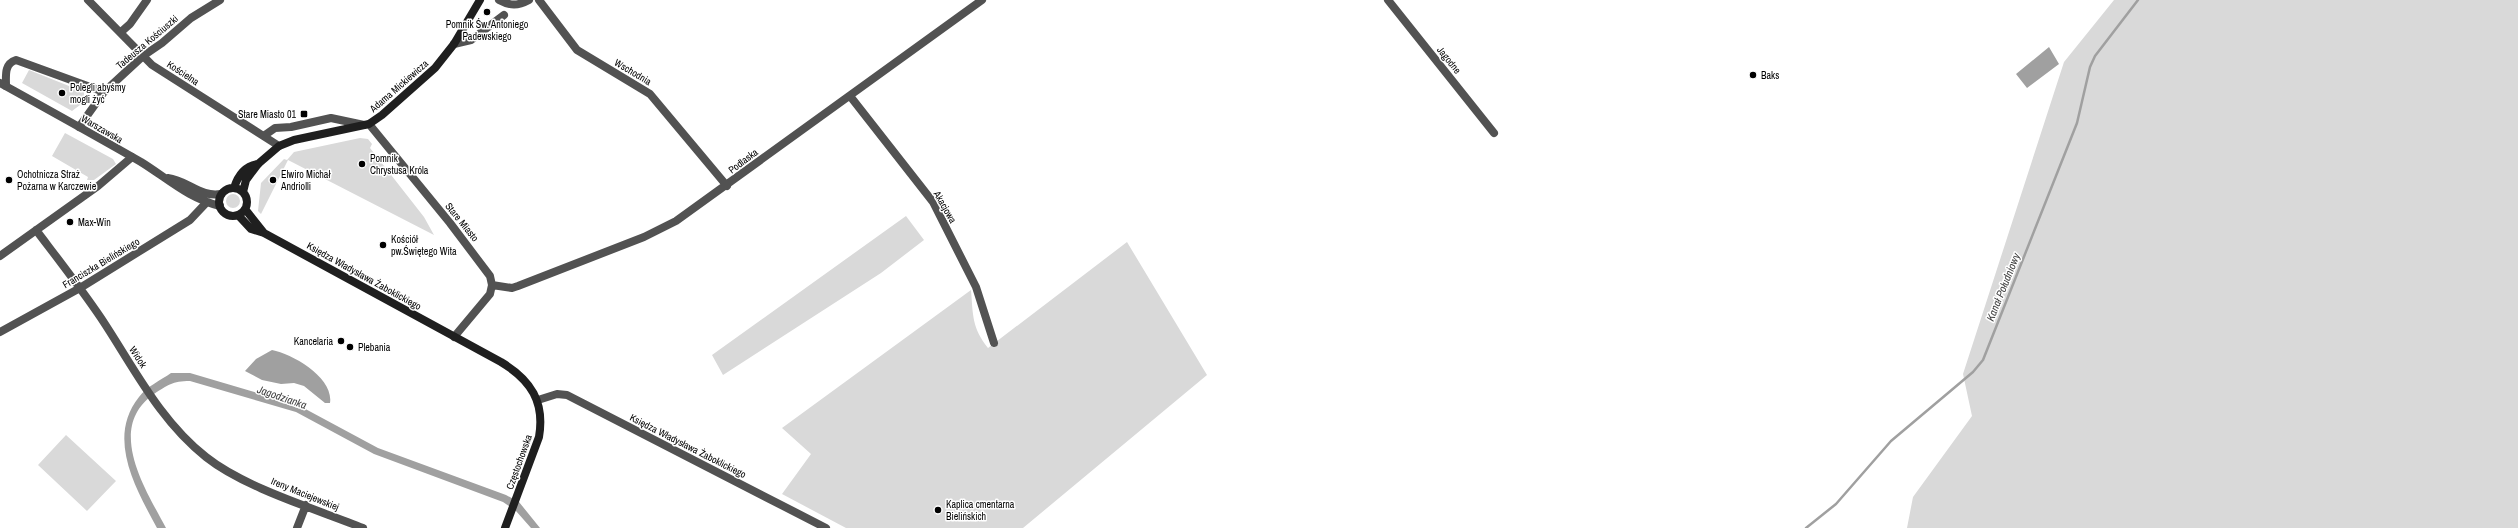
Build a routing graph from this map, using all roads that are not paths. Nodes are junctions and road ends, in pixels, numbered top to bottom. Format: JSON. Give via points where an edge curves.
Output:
{"nodes":[{"id":1,"x":88,"y":0,"type":"edge"},
{"id":2,"x":147,"y":0,"type":"edge"},
{"id":3,"x":220,"y":0,"type":"edge"},
{"id":4,"x":480,"y":0,"type":"edge"},
{"id":5,"x":499,"y":0,"type":"edge"},
{"id":6,"x":529,"y":0,"type":"edge"},
{"id":7,"x":539,"y":0,"type":"edge"},
{"id":8,"x":982,"y":0,"type":"edge"},
{"id":9,"x":1388,"y":0,"type":"edge"},
{"id":10,"x":504,"y":15,"type":"dead end"},
{"id":11,"x":120,"y":32,"type":"junction"},
{"id":12,"x":454,"y":44,"type":"junction"},
{"id":13,"x":143,"y":56,"type":"junction"},
{"id":14,"x":3,"y":85,"type":"edge"},
{"id":15,"x":104,"y":92,"type":"junction"},
{"id":16,"x":850,"y":96,"type":"junction"},
{"id":17,"x":367,"y":125,"type":"junction"},
{"id":18,"x":79,"y":127,"type":"junction"},
{"id":19,"x":1494,"y":133,"type":"dead end"},
{"id":20,"x":265,"y":135,"type":"junction"},
{"id":21,"x":279,"y":146,"type":"junction"},
{"id":22,"x":132,"y":157,"type":"junction"},
{"id":23,"x":258,"y":164,"type":"junction"},
{"id":24,"x":168,"y":178,"type":"junction"},
{"id":25,"x":728,"y":186,"type":"junction"},
{"id":26,"x":234,"y":188,"type":"junction"},
{"id":27,"x":244,"y":192,"type":"junction"},
{"id":28,"x":221,"y":194,"type":"junction"},
{"id":29,"x":206,"y":203,"type":"junction"},
{"id":30,"x":220,"y":206,"type":"junction"},
{"id":31,"x":245,"y":209,"type":"junction"},
{"id":32,"x":238,"y":215,"type":"junction"},
{"id":33,"x":36,"y":230,"type":"junction"},
{"id":34,"x":264,"y":232,"type":"junction"},
{"id":35,"x":0,"y":256,"type":"edge"},
{"id":36,"x":492,"y":285,"type":"junction"},
{"id":37,"x":80,"y":288,"type":"junction"},
{"id":38,"x":0,"y":332,"type":"edge"},
{"id":39,"x":454,"y":337,"type":"junction"},
{"id":40,"x":994,"y":343,"type":"dead end"},
{"id":41,"x":538,"y":400,"type":"junction"},
{"id":42,"x":239,"y":478,"type":"joint"},
{"id":43,"x":306,"y":505,"type":"junction"},
{"id":44,"x":506,"y":524,"type":"edge"},
{"id":45,"x":297,"y":528,"type":"edge"},
{"id":46,"x":363,"y":528,"type":"edge"},
{"id":47,"x":826,"y":528,"type":"edge"}],
"edges":[{"from":1,"to":11,"type":"street","name":"Kościelna"},
{"from":2,"to":11,"type":"street","via":[[130,24]]},
{"from":3,"to":13,"type":"street","name":"Tadeusza Kościuszki","via":[[191,18]]},
{"from":4,"to":12,"type":"main road","name":"Adama Mickiewicza"},
{"from":5,"to":6,"type":"street","via":[[508,5],[521,4]]},
{"from":7,"to":25,"type":"street","name":"Wschodnia","via":[[578,50],[650,94]]},
{"from":8,"to":16,"type":"street","name":"Podlaska"},
{"from":9,"to":19,"type":"street","name":"Jagodne"},
{"from":10,"to":12,"type":"street","via":[[471,40]]},
{"from":11,"to":13,"type":"street","name":"Kościelna"},
{"from":12,"to":17,"type":"main road","name":"Adama Mickiewicza","via":[[435,68]]},
{"from":13,"to":15,"type":"street","name":"Tadeusza Kościuszki"},
{"from":13,"to":20,"type":"street","name":"Kościelna","via":[[152,65],[189,89]]},
{"from":14,"to":15,"type":"street","via":[[7,67],[10,62],[16,60]]},
{"from":14,"to":18,"type":"street","name":"Warszawska"},
{"from":15,"to":18,"type":"street","name":"Tadeusza Kościuszki"},
{"from":16,"to":25,"type":"street","name":"Podlaska","via":[[816,118]]},
{"from":16,"to":40,"type":"street","name":"Akacjowa","via":[[933,202],[976,287]]},
{"from":17,"to":20,"type":"street","via":[[331,118],[275,128]]},
{"from":17,"to":21,"type":"main road","name":"Adama Mickiewicza","via":[[294,140]]},
{"from":17,"to":36,"type":"street","name":"Stare Miasto","via":[[475,255],[490,276]]},
{"from":18,"to":22,"type":"street","name":"Warszawska"},
{"from":20,"to":21,"type":"street","name":"Kościelna"},
{"from":21,"to":23,"type":"main road","name":"Adama Mickiewicza"},
{"from":22,"to":24,"type":"street"},
{"from":22,"to":33,"type":"street","via":[[98,186]]},
{"from":23,"to":26,"type":"main road","name":"Adama Mickiewicza","via":[[240,175]]},
{"from":23,"to":27,"type":"main road","name":"Adama Mickiewicza","via":[[246,180]]},
{"from":24,"to":28,"type":"street","via":[[177,179],[207,194]]},
{"from":24,"to":29,"type":"street","via":[[174,186]]},
{"from":25,"to":36,"type":"street","name":"Podlaska","via":[[676,221],[644,237],[512,288]]},
{"from":26,"to":27,"type":"main road"},
{"from":26,"to":28,"type":"main road"},
{"from":27,"to":31,"type":"main road","via":[[247,202]]},
{"from":28,"to":30,"type":"main road"},
{"from":29,"to":30,"type":"street"},
{"from":29,"to":37,"type":"street","name":"Franciszka Bielińskiego","via":[[190,220]]},
{"from":30,"to":32,"type":"main road","via":[[228,215]]},
{"from":31,"to":32,"type":"main road"},
{"from":31,"to":34,"type":"main road","name":"Księdza Władysława Żaboklickiego"},
{"from":32,"to":34,"type":"main road","name":"Księdza Władysława Żaboklickiego","via":[[251,229]]},
{"from":33,"to":35,"type":"street"},
{"from":33,"to":37,"type":"street","name":"Widok"},
{"from":34,"to":39,"type":"main road","name":"Księdza Władysława Żaboklickiego"},
{"from":36,"to":39,"type":"street","via":[[487,299]]},
{"from":37,"to":38,"type":"street","name":"Franciszka Bielińskiego"},
{"from":37,"to":42,"type":"street","name":"Widok","via":[[152,398],[182,437],[207,458]]},
{"from":39,"to":41,"type":"main road","name":"Księdza Władysława Żaboklickiego","via":[[513,369],[529,384]]},
{"from":41,"to":44,"type":"main road","name":"Częstochowska","via":[[541,424],[539,437]]},
{"from":41,"to":47,"type":"street","name":"Księdza Władysława Żaboklickiego","via":[[557,394],[567,395]]},
{"from":42,"to":43,"type":"street","name":"Ireny Maciejewskiej"},
{"from":43,"to":45,"type":"street"},
{"from":43,"to":46,"type":"street","name":"Ireny Maciejewskiej"}]}
